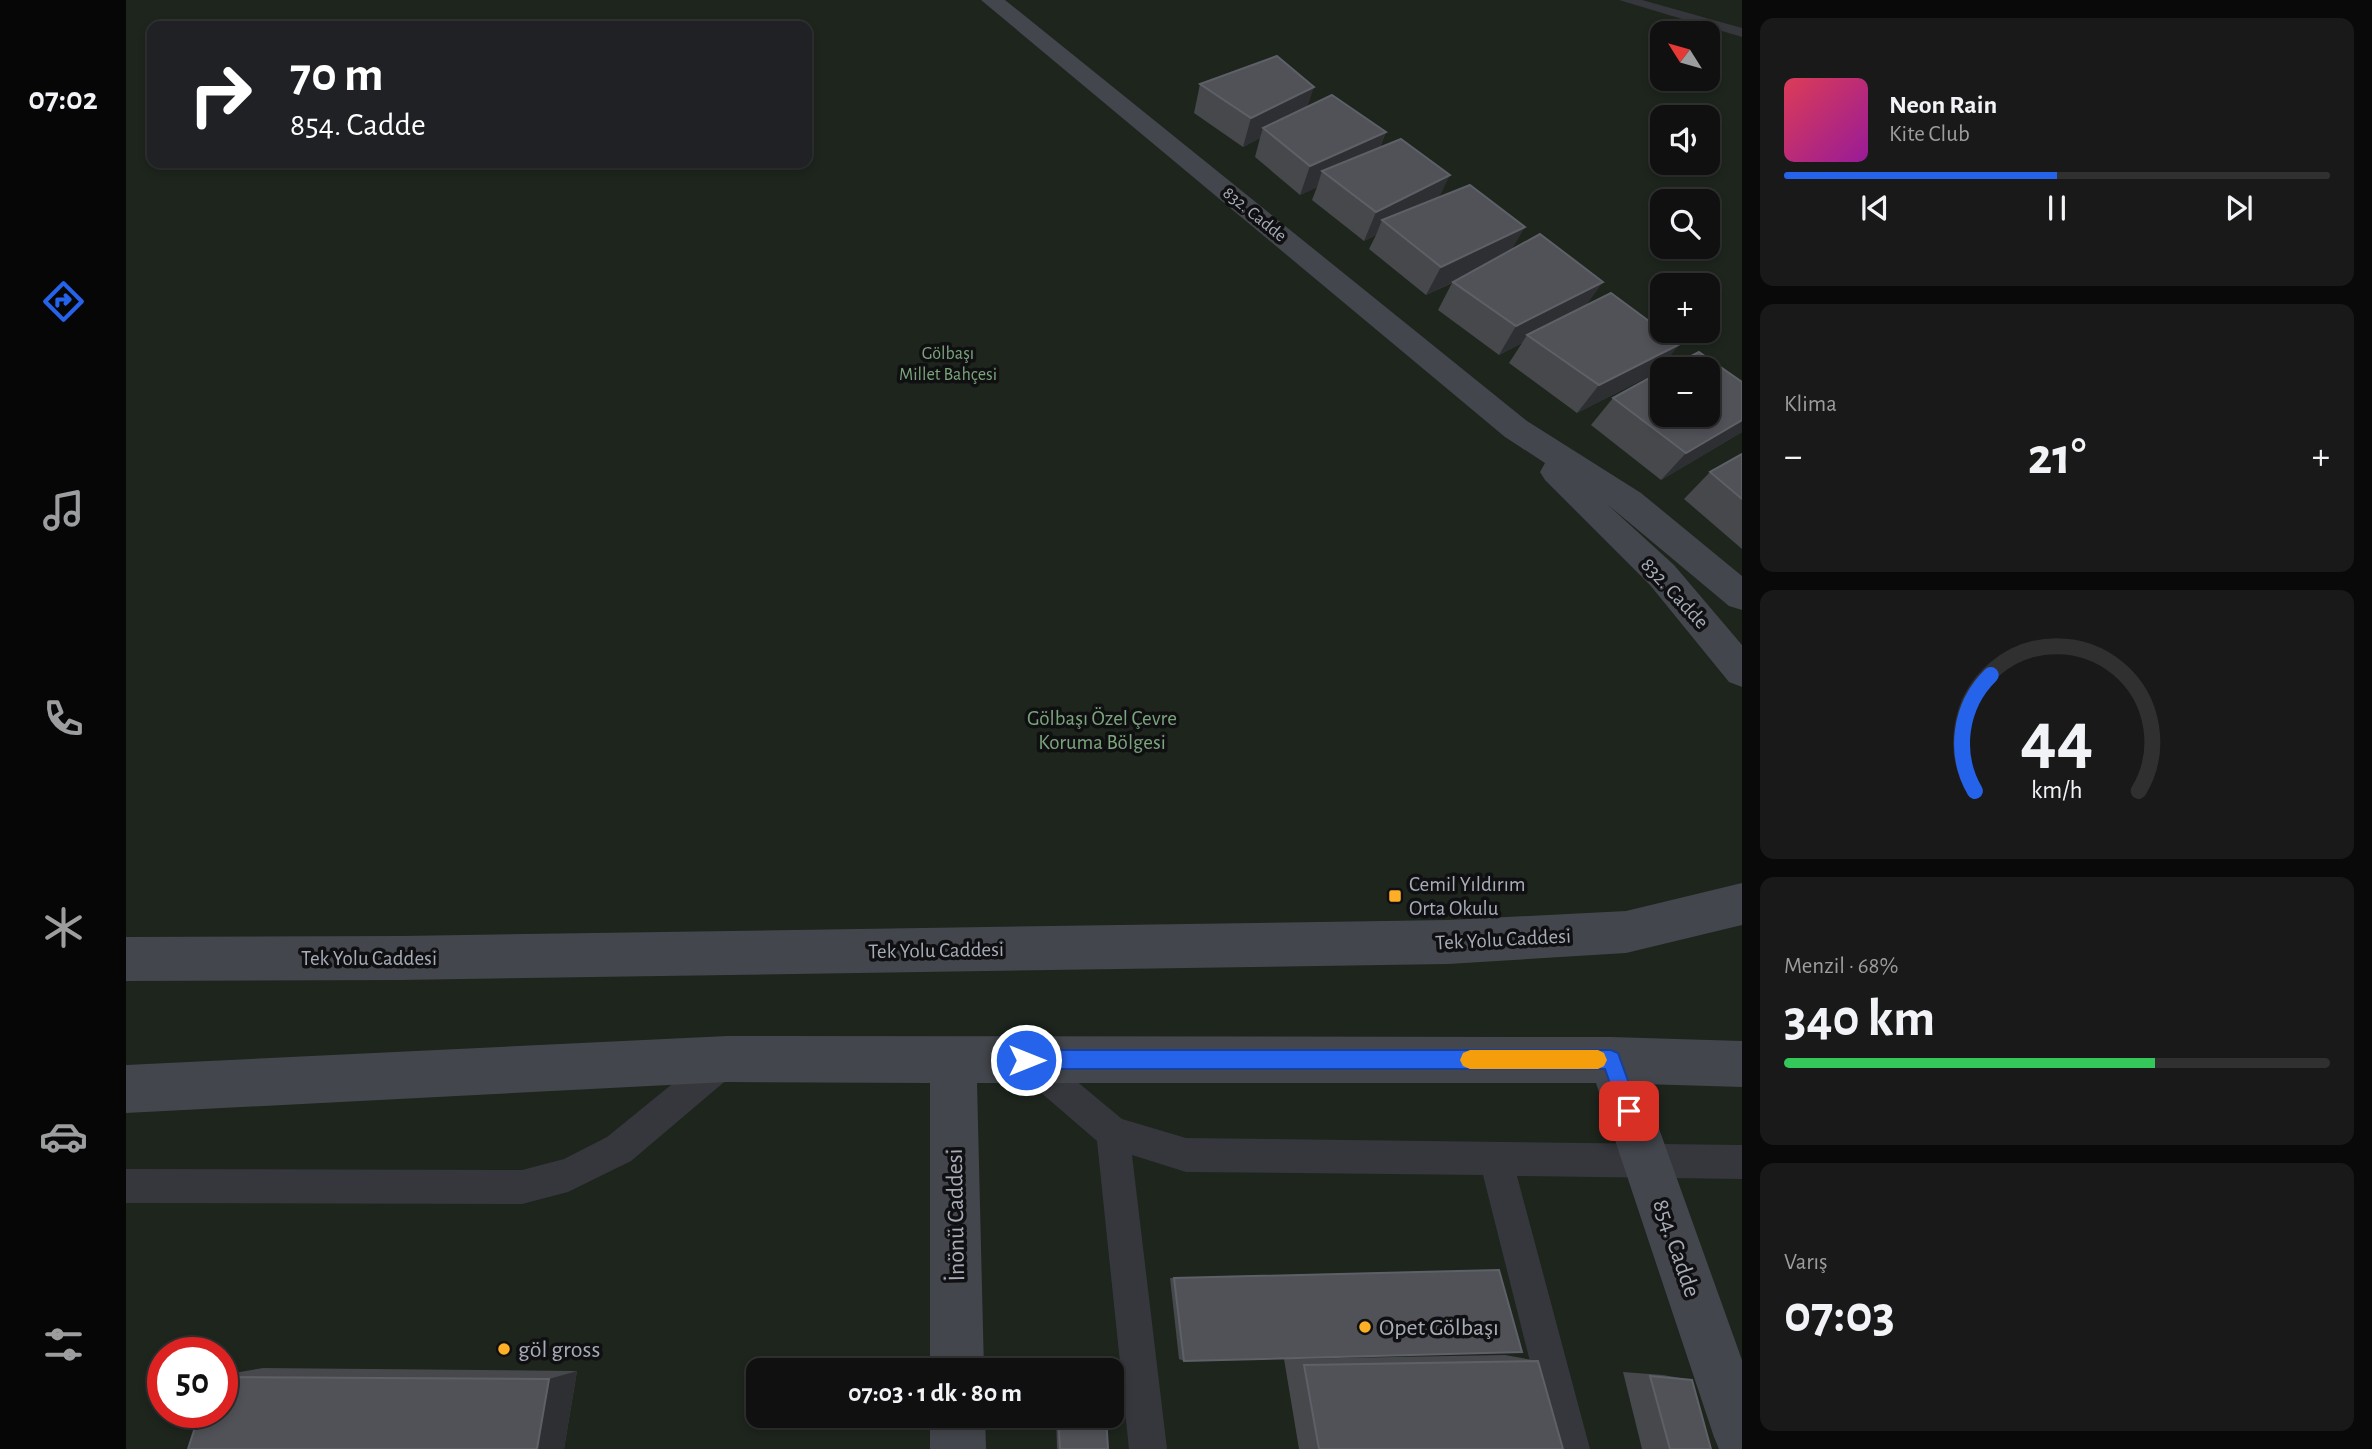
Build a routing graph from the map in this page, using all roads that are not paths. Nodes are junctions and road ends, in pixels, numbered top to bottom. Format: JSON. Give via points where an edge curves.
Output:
{"nodes":[{"id":1,"x":992,"y":0,"type":"edge"},
{"id":2,"x":1626,"y":0,"type":"edge"},
{"id":3,"x":1742,"y":33,"type":"edge"},
{"id":4,"x":1516,"y":429,"type":"junction"},
{"id":5,"x":1742,"y":596,"type":"edge"},
{"id":6,"x":1742,"y":671,"type":"edge"},
{"id":7,"x":1742,"y":904,"type":"edge"},
{"id":8,"x":126,"y":959,"type":"edge"},
{"id":9,"x":727,"y":1059,"type":"junction"},
{"id":10,"x":953,"y":1059,"type":"junction"},
{"id":11,"x":1026,"y":1060,"type":"junction"},
{"id":12,"x":1611,"y":1060,"type":"junction"},
{"id":13,"x":1742,"y":1064,"type":"edge"},
{"id":14,"x":126,"y":1089,"type":"edge"},
{"id":15,"x":1113,"y":1133,"type":"junction"},
{"id":16,"x":1496,"y":1160,"type":"junction"},
{"id":17,"x":1742,"y":1162,"type":"edge"},
{"id":18,"x":1648,"y":1163,"type":"junction"},
{"id":19,"x":126,"y":1186,"type":"edge"},
{"id":20,"x":957,"y":1358,"type":"edge"},
{"id":21,"x":958,"y":1428,"type":"edge"},
{"id":22,"x":1742,"y":1437,"type":"edge"},
{"id":23,"x":958,"y":1449,"type":"edge"},
{"id":24,"x":1148,"y":1449,"type":"edge"},
{"id":25,"x":1572,"y":1449,"type":"edge"}],
"edges":[{"from":1,"to":4,"type":"main road","name":"832. Cadde"},
{"from":2,"to":3,"type":"lane"},
{"from":4,"to":5,"type":"main road","name":"832. Cadde","via":[[1629,502]]},
{"from":4,"to":6,"type":"main road","name":"832. Cadde","via":[[1601,519],[1662,575]]},
{"from":7,"to":8,"type":"main road","name":"Tek Yolu Caddesi","via":[[1626,932],[1448,942]]},
{"from":9,"to":10,"type":"main road"},
{"from":9,"to":14,"type":"main road"},
{"from":9,"to":19,"type":"lane","via":[[619,1149],[568,1175],[522,1187]]},
{"from":10,"to":11,"type":"main road"},
{"from":10,"to":20,"type":"main road","name":"İnönü Caddesi"},
{"from":11,"to":12,"type":"main road"},
{"from":11,"to":15,"type":"lane"},
{"from":12,"to":13,"type":"main road"},
{"from":12,"to":18,"type":"main road","name":"854. Cadde"},
{"from":15,"to":16,"type":"lane","via":[[1186,1155]]},
{"from":15,"to":24,"type":"lane"},
{"from":16,"to":18,"type":"lane"},
{"from":16,"to":25,"type":"lane"},
{"from":17,"to":18,"type":"lane"},
{"from":18,"to":22,"type":"main road","name":"854. Cadde"},
{"from":21,"to":23,"type":"main road"}]}
